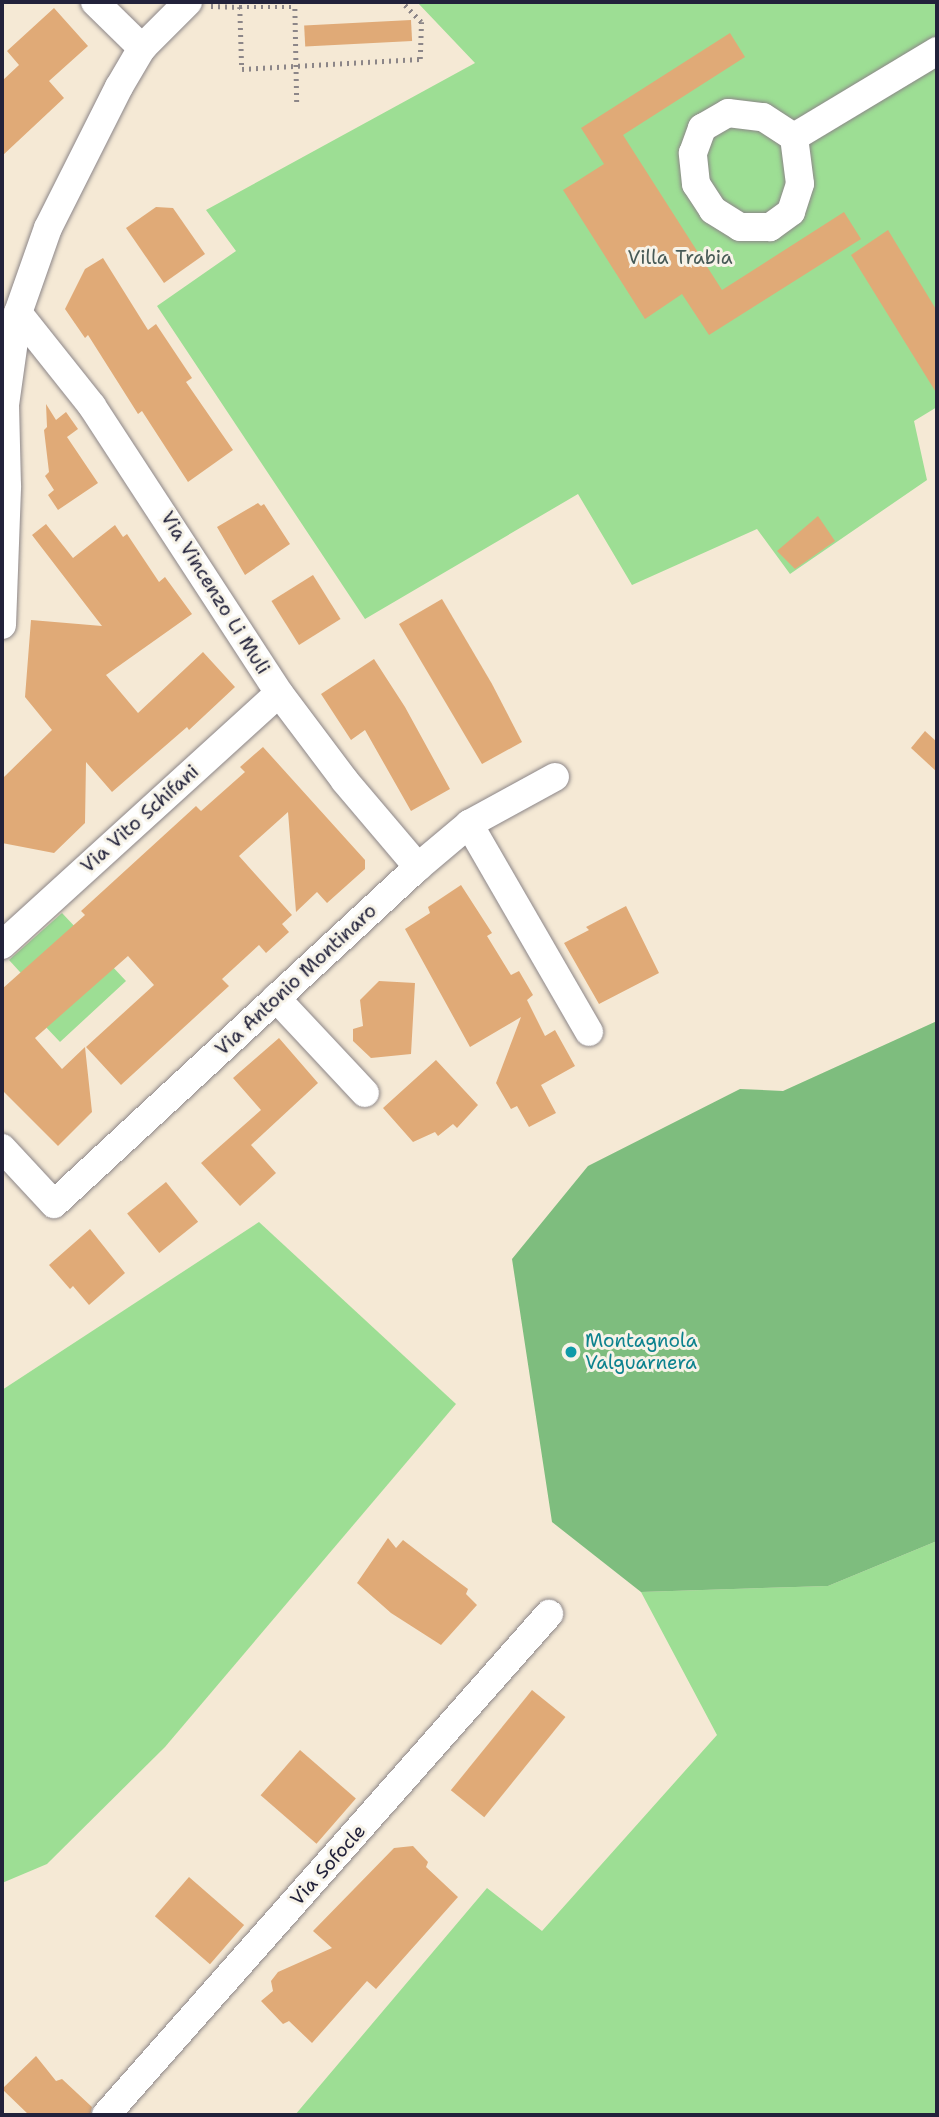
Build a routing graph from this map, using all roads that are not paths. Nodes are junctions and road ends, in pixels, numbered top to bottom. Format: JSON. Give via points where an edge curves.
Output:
{"nodes":[{"id":1,"x":95,"y":2,"type":"edge"},
{"id":2,"x":188,"y":2,"type":"edge"},
{"id":3,"x":142,"y":48,"type":"junction"},
{"id":4,"x":937,"y":51,"type":"edge"},
{"id":5,"x":794,"y":137,"type":"junction"},
{"id":6,"x":18,"y":313,"type":"junction"},
{"id":7,"x":2,"y":625,"type":"edge"},
{"id":8,"x":279,"y":692,"type":"junction"},
{"id":9,"x":555,"y":777,"type":"dead end"},
{"id":10,"x":469,"y":824,"type":"junction"},
{"id":11,"x":418,"y":867,"type":"junction"},
{"id":12,"x":2,"y":945,"type":"edge"},
{"id":13,"x":276,"y":998,"type":"junction"},
{"id":14,"x":589,"y":1032,"type":"dead end"},
{"id":15,"x":365,"y":1093,"type":"dead end"},
{"id":16,"x":2,"y":1147,"type":"edge"},
{"id":17,"x":549,"y":1614,"type":"dead end"},
{"id":18,"x":106,"y":2115,"type":"edge"}],
"edges":[{"from":1,"to":3,"type":"street"},
{"from":2,"to":3,"type":"street"},
{"from":3,"to":6,"type":"street","via":[[48,228]]},
{"from":4,"to":5,"type":"street"},
{"from":5,"to":5,"type":"street","via":[[800,184],[791,212],[770,227],[740,228],[713,210],[696,184],[693,153],[702,128],[728,113],[763,117]]},
{"from":6,"to":7,"type":"street","via":[[5,405]]},
{"from":6,"to":8,"type":"street","name":"Via Vincenzo Li Muli","via":[[108,429]]},
{"from":8,"to":11,"type":"street","name":"Via Vincenzo Li Muli","via":[[345,781]]},
{"from":8,"to":12,"type":"street","name":"Via Vito Schifani"},
{"from":9,"to":10,"type":"street","name":"Via Antonio Montinaro"},
{"from":10,"to":11,"type":"street","name":"Via Antonio Montinaro"},
{"from":10,"to":14,"type":"street"},
{"from":11,"to":13,"type":"street","name":"Via Antonio Montinaro"},
{"from":13,"to":15,"type":"street"},
{"from":13,"to":16,"type":"street","name":"Via Antonio Montinaro","via":[[54,1204]]},
{"from":17,"to":18,"type":"street","name":"Via Sofocle"}]}
